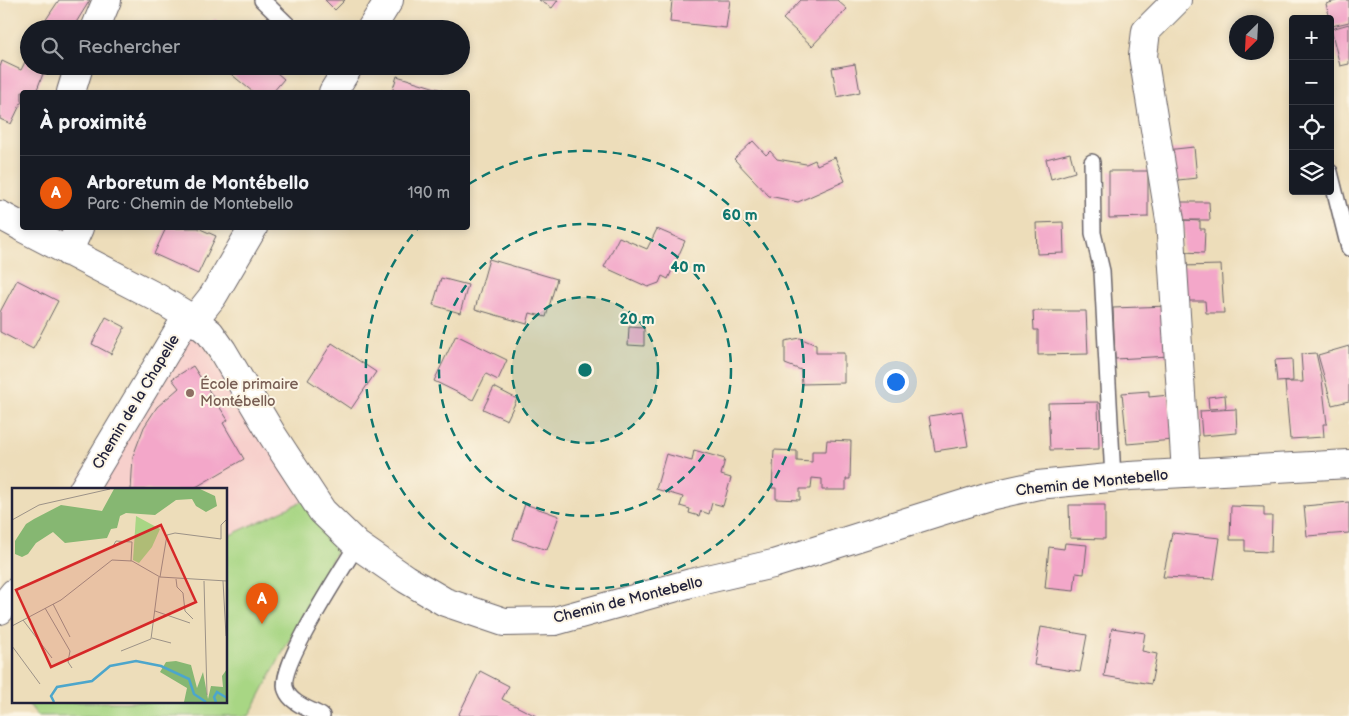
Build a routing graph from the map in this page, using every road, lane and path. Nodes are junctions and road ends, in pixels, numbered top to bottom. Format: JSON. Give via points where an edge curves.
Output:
{"nodes":[{"id":1,"x":107,"y":0,"type":"edge"},
{"id":2,"x":262,"y":0,"type":"edge"},
{"id":3,"x":389,"y":0,"type":"edge"},
{"id":4,"x":1177,"y":0,"type":"edge"},
{"id":5,"x":99,"y":20,"type":"edge"},
{"id":6,"x":283,"y":20,"type":"edge"},
{"id":7,"x":377,"y":20,"type":"edge"},
{"id":8,"x":77,"y":75,"type":"edge"},
{"id":9,"x":71,"y":90,"type":"edge"},
{"id":10,"x":1092,"y":162,"type":"dead end"},
{"id":11,"x":1334,"y":188,"type":"edge"},
{"id":12,"x":0,"y":215,"type":"edge"},
{"id":13,"x":20,"y":225,"type":"edge"},
{"id":14,"x":35,"y":230,"type":"edge"},
{"id":15,"x":252,"y":230,"type":"edge"},
{"id":16,"x":74,"y":240,"type":"edge"},
{"id":17,"x":1349,"y":248,"type":"edge"},
{"id":18,"x":191,"y":317,"type":"junction"},
{"id":19,"x":1349,"y":464,"type":"edge"},
{"id":20,"x":1186,"y":473,"type":"junction"},
{"id":21,"x":1113,"y":478,"type":"junction"},
{"id":22,"x":84,"y":488,"type":"edge"},
{"id":23,"x":356,"y":544,"type":"junction"},
{"id":24,"x":12,"y":595,"type":"edge"},
{"id":25,"x":0,"y":610,"type":"edge"},
{"id":26,"x":322,"y":716,"type":"edge"}],
"edges":[{"from":1,"to":5,"type":"street"},
{"from":2,"to":6,"type":"lane"},
{"from":3,"to":7,"type":"street"},
{"from":4,"to":20,"type":"street","via":[[1146,31],[1143,56],[1170,220]]},
{"from":8,"to":9,"type":"street"},
{"from":10,"to":21,"type":"lane","via":[[1093,233],[1102,271]]},
{"from":11,"to":17,"type":"lane"},
{"from":12,"to":13,"type":"street","name":"Chemin de Montebello"},
{"from":14,"to":16,"type":"street","name":"Chemin de Montebello"},
{"from":15,"to":18,"type":"street","name":"Chemin de la Chapelle","via":[[213,296]]},
{"from":16,"to":18,"type":"street","name":"Chemin de Montebello"},
{"from":18,"to":22,"type":"street","name":"Chemin de la Chapelle"},
{"from":18,"to":23,"type":"street","name":"Chemin de Montebello","via":[[210,333],[222,350],[322,511]]},
{"from":19,"to":20,"type":"street","name":"Chemin de Montebello"},
{"from":20,"to":21,"type":"street","name":"Chemin de Montebello"},
{"from":21,"to":23,"type":"street","name":"Chemin de Montebello","via":[[1038,485],[988,496],[773,564],[555,620],[504,622],[445,602]]},
{"from":23,"to":26,"type":"lane","via":[[301,639],[285,676],[285,689],[291,699]]},
{"from":24,"to":25,"type":"street"}]}
